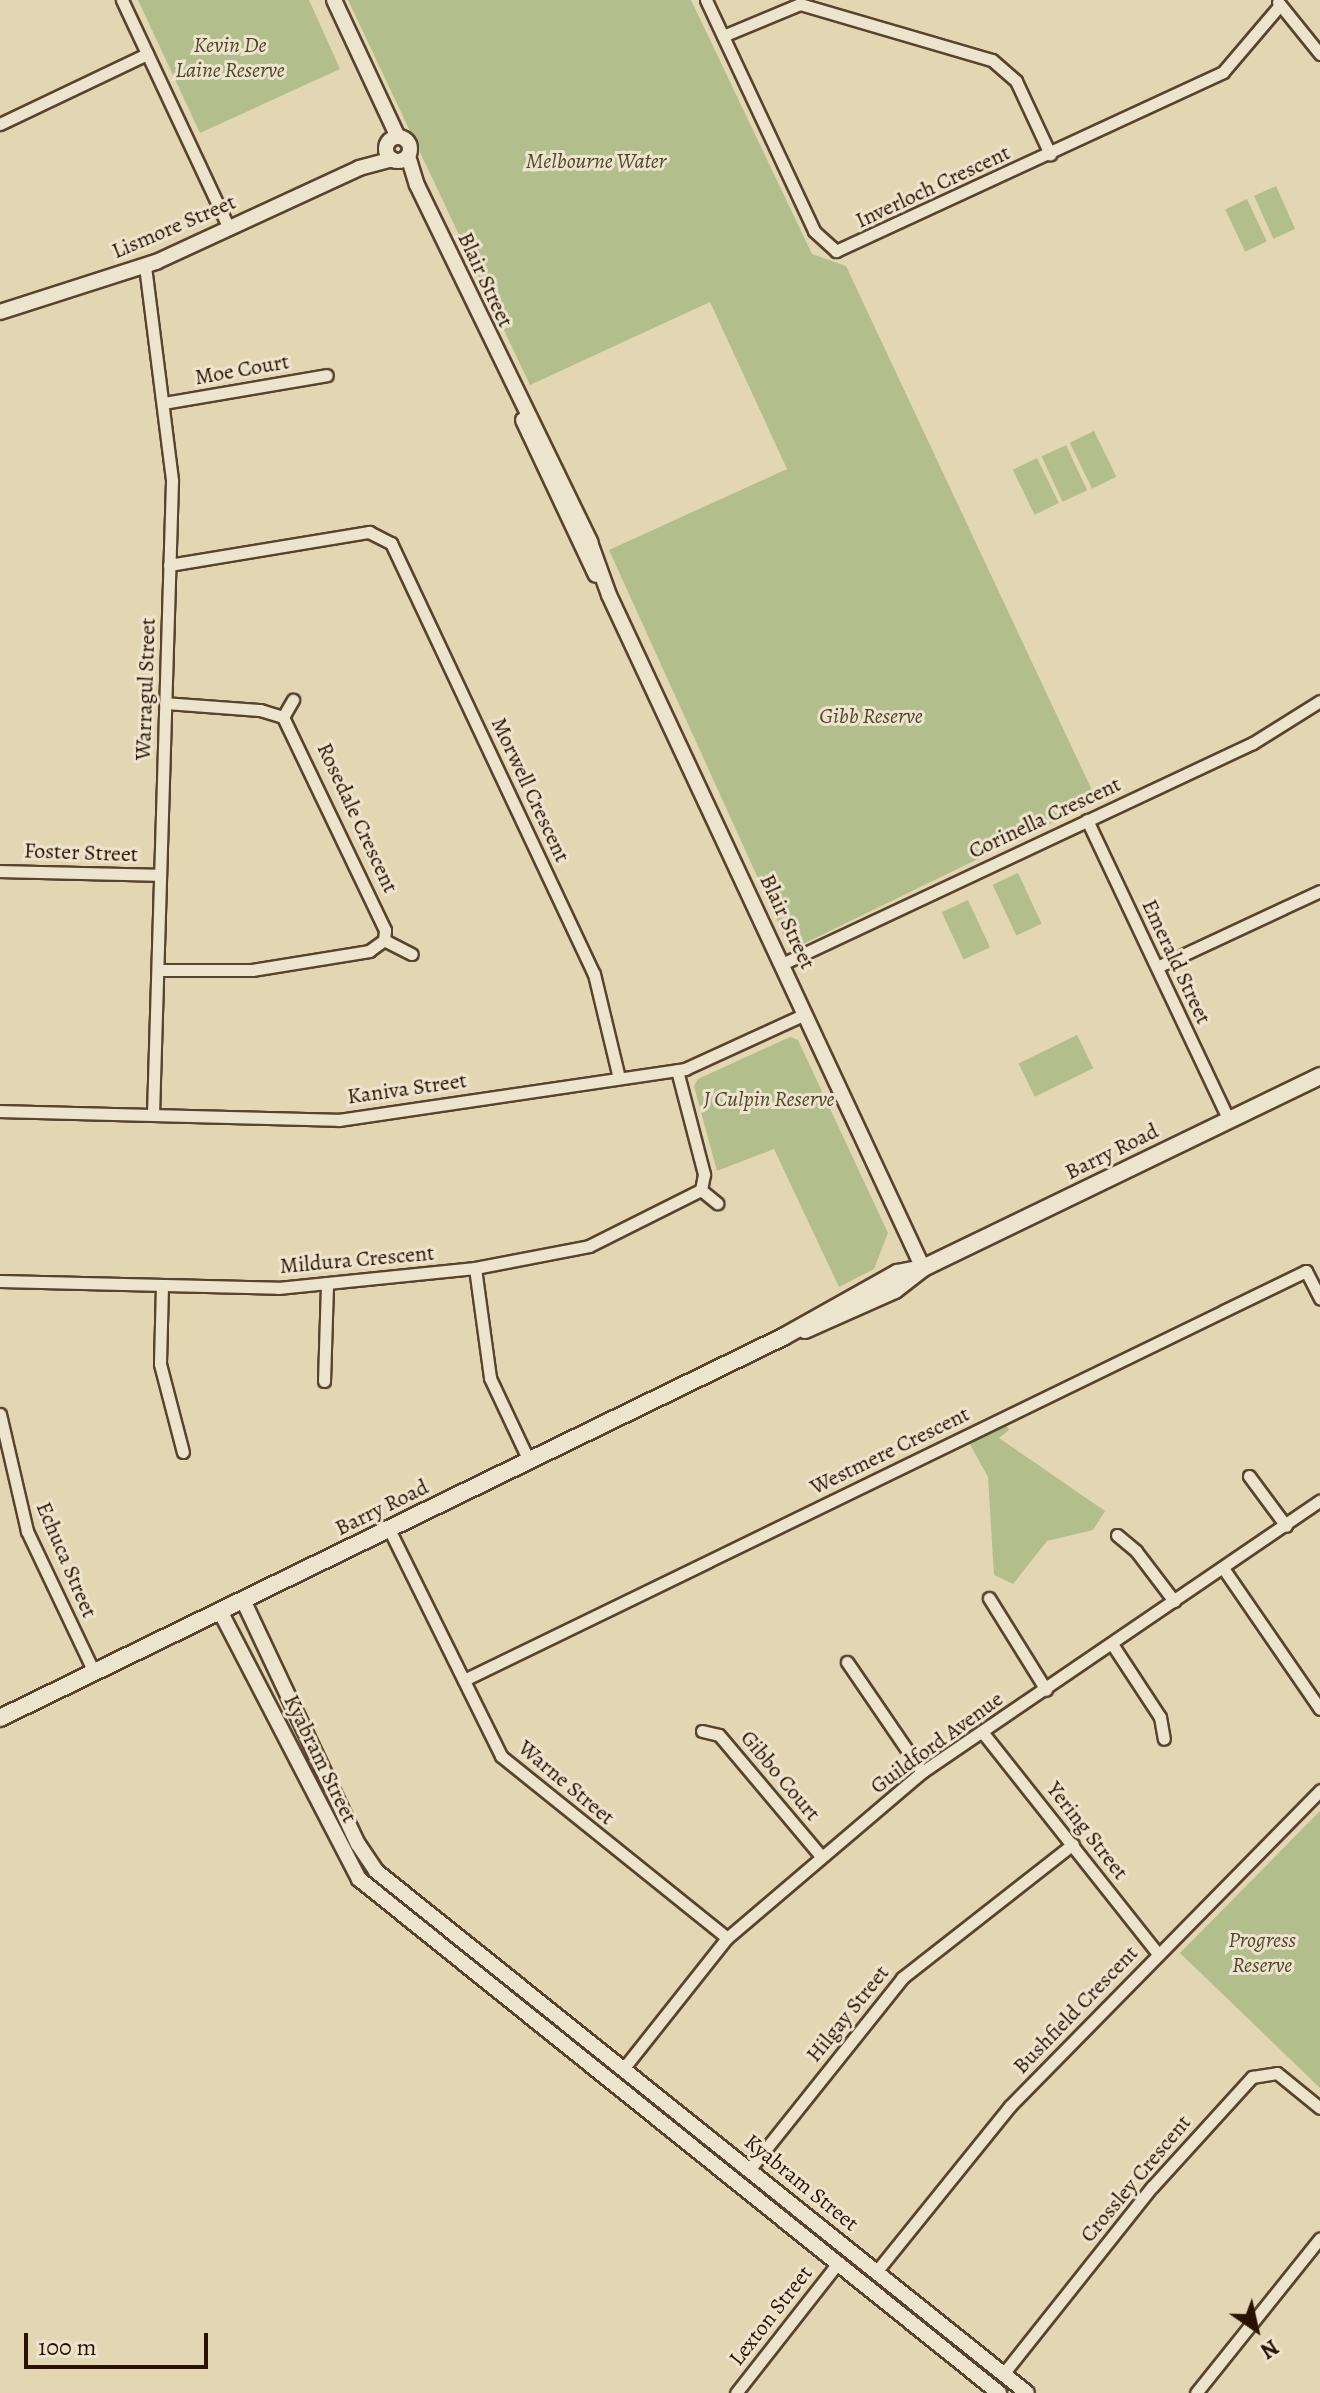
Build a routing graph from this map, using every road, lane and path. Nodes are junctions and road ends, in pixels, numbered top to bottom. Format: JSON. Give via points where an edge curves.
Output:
{"nodes":[{"id":1,"x":122,"y":0,"type":"edge"},
{"id":2,"x":325,"y":0,"type":"edge"},
{"id":3,"x":334,"y":0,"type":"edge"},
{"id":4,"x":706,"y":0,"type":"edge"},
{"id":5,"x":1278,"y":2,"type":"edge"},
{"id":6,"x":339,"y":19,"type":"junction"},
{"id":7,"x":723,"y":36,"type":"junction"},
{"id":8,"x":147,"y":54,"type":"junction"},
{"id":9,"x":1320,"y":54,"type":"edge"},
{"id":10,"x":0,"y":124,"type":"edge"},
{"id":11,"x":395,"y":150,"type":"junction"},
{"id":12,"x":1050,"y":154,"type":"junction"},
{"id":13,"x":229,"y":228,"type":"junction"},
{"id":14,"x":145,"y":266,"type":"junction"},
{"id":15,"x":0,"y":312,"type":"edge"},
{"id":16,"x":327,"y":375,"type":"dead end"},
{"id":17,"x":164,"y":403,"type":"junction"},
{"id":18,"x":380,"y":516,"type":"dead end"},
{"id":19,"x":377,"y":532,"type":"junction"},
{"id":20,"x":169,"y":565,"type":"junction"},
{"id":21,"x":293,"y":700,"type":"dead end"},
{"id":22,"x":1320,"y":701,"type":"edge"},
{"id":23,"x":165,"y":703,"type":"junction"},
{"id":24,"x":283,"y":717,"type":"junction"},
{"id":25,"x":1087,"y":820,"type":"junction"},
{"id":26,"x":0,"y":871,"type":"edge"},
{"id":27,"x":160,"y":875,"type":"junction"},
{"id":28,"x":1320,"y":891,"type":"edge"},
{"id":29,"x":384,"y":940,"type":"junction"},
{"id":30,"x":412,"y":954,"type":"dead end"},
{"id":31,"x":782,"y":964,"type":"junction"},
{"id":32,"x":1157,"y":967,"type":"junction"},
{"id":33,"x":158,"y":970,"type":"junction"},
{"id":34,"x":805,"y":1014,"type":"junction"},
{"id":35,"x":677,"y":1070,"type":"junction"},
{"id":36,"x":1320,"y":1076,"type":"edge"},
{"id":37,"x":619,"y":1078,"type":"junction"},
{"id":38,"x":0,"y":1111,"type":"edge"},
{"id":39,"x":153,"y":1115,"type":"junction"},
{"id":40,"x":1229,"y":1120,"type":"junction"},
{"id":41,"x":701,"y":1190,"type":"junction"},
{"id":42,"x":717,"y":1203,"type":"dead end"},
{"id":43,"x":475,"y":1268,"type":"junction"},
{"id":44,"x":923,"y":1268,"type":"junction"},
{"id":45,"x":0,"y":1281,"type":"edge"},
{"id":46,"x":327,"y":1283,"type":"junction"},
{"id":47,"x":162,"y":1286,"type":"junction"},
{"id":48,"x":1320,"y":1299,"type":"edge"},
{"id":49,"x":324,"y":1381,"type":"dead end"},
{"id":50,"x":0,"y":1414,"type":"edge"},
{"id":51,"x":183,"y":1452,"type":"dead end"},
{"id":52,"x":529,"y":1461,"type":"junction"},
{"id":53,"x":1249,"y":1476,"type":"dead end"},
{"id":54,"x":1320,"y":1500,"type":"edge"},
{"id":55,"x":1286,"y":1526,"type":"junction"},
{"id":56,"x":389,"y":1529,"type":"junction"},
{"id":57,"x":1117,"y":1535,"type":"dead end"},
{"id":58,"x":1223,"y":1568,"type":"junction"},
{"id":59,"x":989,"y":1598,"type":"dead end"},
{"id":60,"x":243,"y":1600,"type":"junction"},
{"id":61,"x":1174,"y":1601,"type":"junction"},
{"id":62,"x":220,"y":1611,"type":"junction"},
{"id":63,"x":1112,"y":1644,"type":"junction"},
{"id":64,"x":847,"y":1662,"type":"dead end"},
{"id":65,"x":94,"y":1672,"type":"junction"},
{"id":66,"x":464,"y":1680,"type":"junction"},
{"id":67,"x":1046,"y":1690,"type":"junction"},
{"id":68,"x":1320,"y":1709,"type":"edge"},
{"id":69,"x":0,"y":1718,"type":"edge"},
{"id":70,"x":702,"y":1731,"type":"dead end"},
{"id":71,"x":983,"y":1733,"type":"junction"},
{"id":72,"x":1164,"y":1739,"type":"dead end"},
{"id":73,"x":922,"y":1772,"type":"junction"},
{"id":74,"x":1320,"y":1790,"type":"edge"},
{"id":75,"x":1073,"y":1844,"type":"junction"},
{"id":76,"x":821,"y":1856,"type":"junction"},
{"id":77,"x":410,"y":1898,"type":"junction"},
{"id":78,"x":399,"y":1913,"type":"junction"},
{"id":79,"x":727,"y":1938,"type":"junction"},
{"id":80,"x":1158,"y":1954,"type":"junction"},
{"id":81,"x":623,"y":2069,"type":"junction"},
{"id":82,"x":612,"y":2083,"type":"junction"},
{"id":83,"x":1320,"y":2108,"type":"edge"},
{"id":84,"x":749,"y":2170,"type":"junction"},
{"id":85,"x":1320,"y":2238,"type":"edge"},
{"id":86,"x":837,"y":2264,"type":"junction"},
{"id":87,"x":876,"y":2272,"type":"junction"},
{"id":88,"x":859,"y":2281,"type":"junction"},
{"id":89,"x":933,"y":2341,"type":"junction"},
{"id":90,"x":1003,"y":2374,"type":"junction"},
{"id":91,"x":736,"y":2393,"type":"edge"},
{"id":92,"x":999,"y":2393,"type":"edge"},
{"id":93,"x":1027,"y":2393,"type":"edge"},
{"id":94,"x":1196,"y":2393,"type":"edge"}],
"edges":[{"from":1,"to":8,"type":"street"},
{"from":2,"to":6,"type":"street","name":"Blair Street"},
{"from":3,"to":6,"type":"street","name":"Blair Street"},
{"from":4,"to":7,"type":"street","name":"Inverloch Crescent"},
{"from":5,"to":9,"type":"street"},
{"from":5,"to":12,"type":"street","name":"Inverloch Crescent","via":[[1230,68]]},
{"from":6,"to":11,"type":"street","name":"Blair Street"},
{"from":7,"to":12,"type":"street","via":[[783,7],[810,5],[992,60],[1016,81]]},
{"from":7,"to":12,"type":"street","name":"Inverloch Crescent","via":[[814,231],[830,250],[852,247]]},
{"from":8,"to":10,"type":"street"},
{"from":8,"to":13,"type":"street"},
{"from":11,"to":13,"type":"street","name":"Lismore Street"},
{"from":11,"to":31,"type":"street","name":"Blair Street","via":[[417,185],[574,533],[609,595]]},
{"from":13,"to":14,"type":"street","name":"Lismore Street"},
{"from":14,"to":15,"type":"street","name":"Lismore Street"},
{"from":14,"to":17,"type":"street","name":"Warragul Street"},
{"from":16,"to":17,"type":"street","name":"Moe Court"},
{"from":17,"to":20,"type":"street","name":"Warragul Street","via":[[172,467]]},
{"from":18,"to":19,"type":"street"},
{"from":19,"to":20,"type":"street"},
{"from":19,"to":37,"type":"street","name":"Morwell Crescent","via":[[394,547],[594,974]]},
{"from":20,"to":23,"type":"street","name":"Warragul Street"},
{"from":21,"to":24,"type":"street"},
{"from":22,"to":25,"type":"street","name":"Corinella Crescent","via":[[1253,743]]},
{"from":23,"to":24,"type":"street","via":[[260,710]]},
{"from":23,"to":27,"type":"street","name":"Warragul Street"},
{"from":24,"to":29,"type":"street","name":"Rosedale Crescent","via":[[384,923]]},
{"from":25,"to":31,"type":"street","name":"Corinella Crescent"},
{"from":25,"to":32,"type":"street","name":"Emerald Street"},
{"from":26,"to":27,"type":"street","name":"Foster Street"},
{"from":27,"to":33,"type":"street","name":"Warragul Street"},
{"from":28,"to":32,"type":"street"},
{"from":29,"to":30,"type":"street"},
{"from":29,"to":33,"type":"street","via":[[369,951],[252,970]]},
{"from":31,"to":34,"type":"street","name":"Blair Street"},
{"from":32,"to":40,"type":"street","name":"Emerald Street"},
{"from":33,"to":39,"type":"street","name":"Warragul Street"},
{"from":34,"to":35,"type":"street","name":"Kaniva Street"},
{"from":34,"to":44,"type":"street","name":"Blair Street"},
{"from":35,"to":37,"type":"street","name":"Kaniva Street"},
{"from":35,"to":41,"type":"street","via":[[704,1174]]},
{"from":36,"to":40,"type":"main road","name":"Barry Road"},
{"from":37,"to":39,"type":"street","name":"Kaniva Street","via":[[339,1120]]},
{"from":38,"to":39,"type":"street","name":"Kaniva Street"},
{"from":40,"to":44,"type":"main road","name":"Barry Road"},
{"from":41,"to":42,"type":"street"},
{"from":41,"to":43,"type":"street","name":"Mildura Crescent","via":[[598,1243]]},
{"from":43,"to":46,"type":"street","name":"Mildura Crescent"},
{"from":43,"to":52,"type":"street","via":[[490,1378]]},
{"from":44,"to":52,"type":"main road","name":"Barry Road","via":[[897,1273],[783,1337]]},
{"from":45,"to":47,"type":"street","name":"Mildura Crescent"},
{"from":46,"to":47,"type":"street","name":"Mildura Crescent"},
{"from":46,"to":49,"type":"street"},
{"from":47,"to":51,"type":"street","via":[[160,1364]]},
{"from":48,"to":66,"type":"street","name":"Westmere Crescent","via":[[1306,1271]]},
{"from":50,"to":65,"type":"street","name":"Echuca Street","via":[[27,1531]]},
{"from":52,"to":56,"type":"main road","name":"Barry Road"},
{"from":53,"to":55,"type":"street"},
{"from":54,"to":55,"type":"street","name":"Guildford Avenue"},
{"from":55,"to":58,"type":"street","name":"Guildford Avenue"},
{"from":56,"to":60,"type":"main road","name":"Barry Road"},
{"from":56,"to":66,"type":"street","name":"Warne Street"},
{"from":57,"to":61,"type":"street"},
{"from":58,"to":61,"type":"street","name":"Guildford Avenue"},
{"from":58,"to":68,"type":"street"},
{"from":59,"to":67,"type":"street"},
{"from":60,"to":62,"type":"main road","name":"Barry Road"},
{"from":60,"to":77,"type":"street","name":"Kyabram Street","via":[[363,1854]]},
{"from":61,"to":63,"type":"street","name":"Guildford Avenue"},
{"from":62,"to":65,"type":"main road","name":"Barry Road"},
{"from":62,"to":78,"type":"street","name":"Kyabram Street","via":[[344,1858],[369,1889]]},
{"from":63,"to":67,"type":"street","name":"Guildford Avenue"},
{"from":63,"to":72,"type":"street","via":[[1160,1717]]},
{"from":64,"to":73,"type":"street"},
{"from":65,"to":69,"type":"main road","name":"Barry Road"},
{"from":66,"to":79,"type":"street","name":"Warne Street","via":[[501,1756]]},
{"from":67,"to":71,"type":"street","name":"Guildford Avenue"},
{"from":70,"to":76,"type":"street","name":"Gibbo Court","via":[[719,1735]]},
{"from":71,"to":73,"type":"street","name":"Guildford Avenue"},
{"from":71,"to":75,"type":"street","name":"Yering Street"},
{"from":73,"to":76,"type":"street","name":"Guildford Avenue"},
{"from":74,"to":80,"type":"street","name":"Bushfield Crescent"},
{"from":75,"to":80,"type":"street","name":"Yering Street"},
{"from":75,"to":84,"type":"street","name":"Hilgay Street","via":[[902,1978]]},
{"from":76,"to":79,"type":"street","name":"Guildford Avenue"},
{"from":77,"to":78,"type":"street"},
{"from":77,"to":81,"type":"street","name":"Kyabram Street"},
{"from":78,"to":82,"type":"street","name":"Kyabram Street"},
{"from":79,"to":81,"type":"street","name":"Guildford Avenue"},
{"from":80,"to":87,"type":"street","name":"Bushfield Crescent","via":[[1010,2106]]},
{"from":81,"to":82,"type":"street"},
{"from":81,"to":84,"type":"street","name":"Kyabram Street"},
{"from":82,"to":86,"type":"street","name":"Kyabram Street"},
{"from":83,"to":90,"type":"street","name":"Crossley Crescent","via":[[1277,2073],[1252,2077],[1152,2187]]},
{"from":84,"to":87,"type":"street","name":"Kyabram Street"},
{"from":85,"to":94,"type":"street"},
{"from":86,"to":88,"type":"street","name":"Kyabram Street"},
{"from":86,"to":91,"type":"street","name":"Lexton Street"},
{"from":87,"to":88,"type":"street"},
{"from":87,"to":89,"type":"street","name":"Kyabram Street","via":[[878,2288]]},
{"from":87,"to":90,"type":"street","name":"Kyabram Street"},
{"from":88,"to":89,"type":"street","name":"Kyabram Street"},
{"from":89,"to":92,"type":"street","name":"Kyabram Street"},
{"from":90,"to":93,"type":"street","name":"Kyabram Street"}]}
